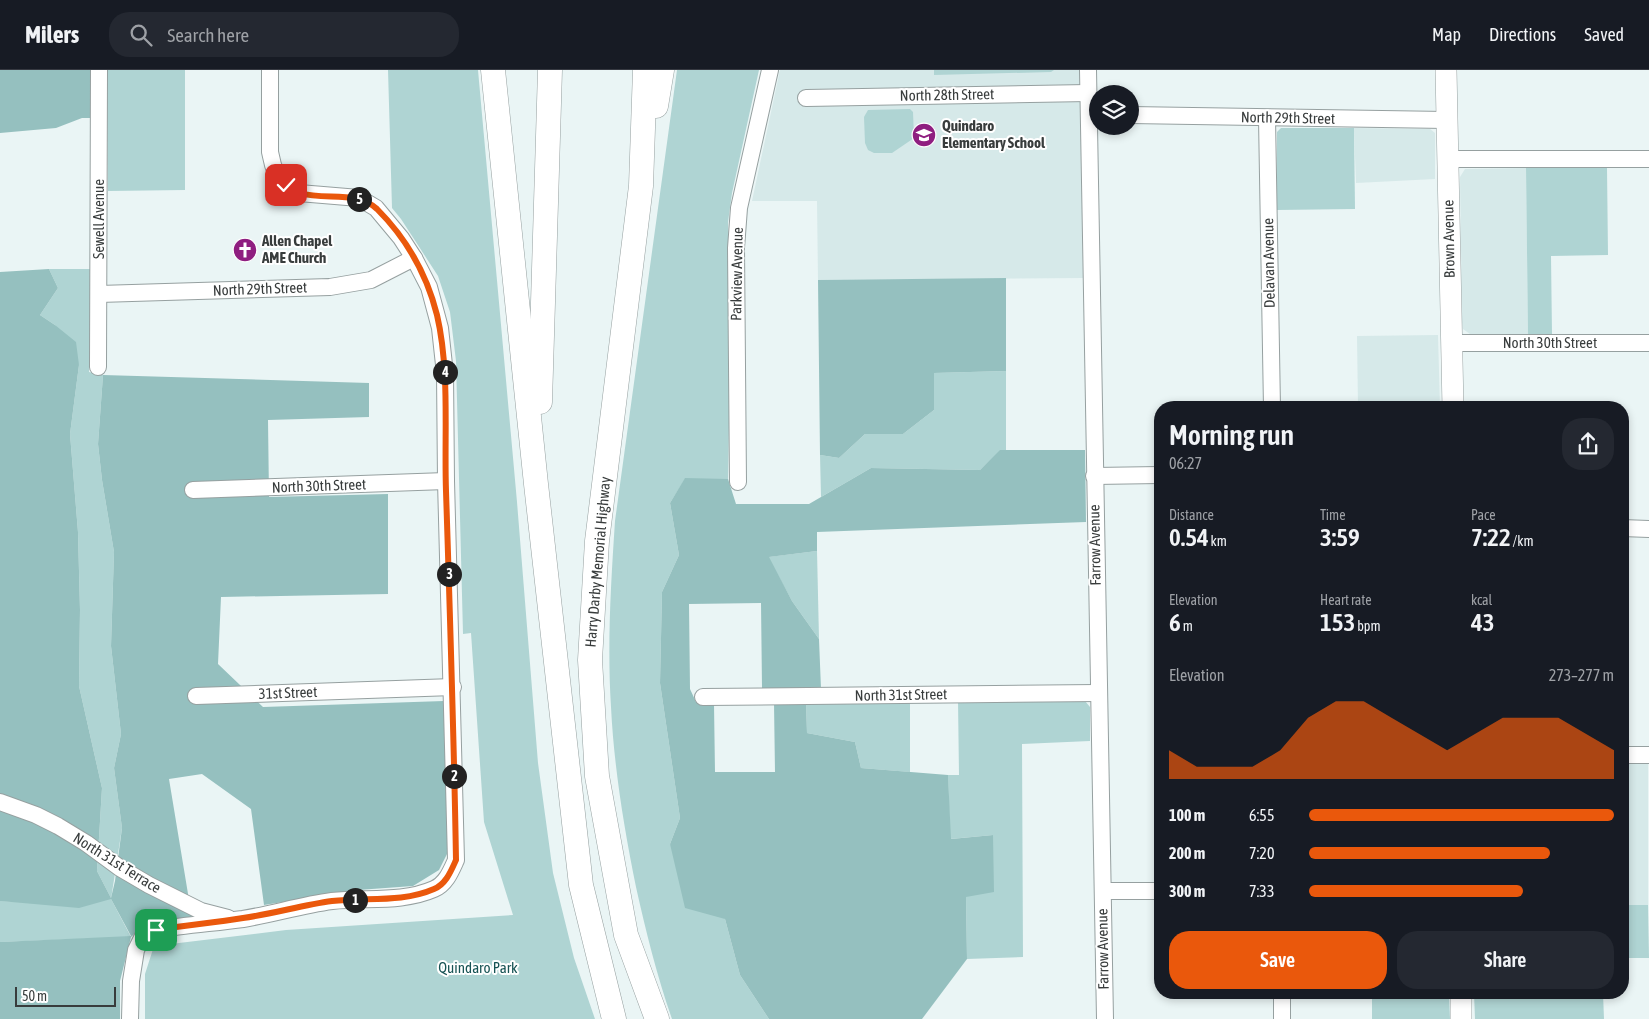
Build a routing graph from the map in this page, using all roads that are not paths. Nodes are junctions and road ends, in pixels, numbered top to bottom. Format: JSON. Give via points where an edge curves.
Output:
{"nodes":[{"id":1,"x":99,"y":70,"type":"edge"},
{"id":2,"x":270,"y":70,"type":"edge"},
{"id":3,"x":493,"y":70,"type":"edge"},
{"id":4,"x":550,"y":70,"type":"edge"},
{"id":5,"x":644,"y":70,"type":"edge"},
{"id":6,"x":662,"y":70,"type":"edge"},
{"id":7,"x":770,"y":70,"type":"edge"},
{"id":8,"x":1088,"y":70,"type":"edge"},
{"id":9,"x":1446,"y":70,"type":"edge"},
{"id":10,"x":1088,"y":93,"type":"junction"},
{"id":11,"x":1089,"y":97,"type":"edge"},
{"id":12,"x":806,"y":98,"type":"dead end"},
{"id":13,"x":1139,"y":115,"type":"edge"},
{"id":14,"x":1267,"y":118,"type":"junction"},
{"id":15,"x":1446,"y":120,"type":"junction"},
{"id":16,"x":1093,"y":135,"type":"edge"},
{"id":17,"x":1447,"y":159,"type":"junction"},
{"id":18,"x":1649,"y":159,"type":"edge"},
{"id":19,"x":642,"y":186,"type":"junction"},
{"id":20,"x":414,"y":258,"type":"junction"},
{"id":21,"x":99,"y":294,"type":"junction"},
{"id":22,"x":1451,"y":343,"type":"junction"},
{"id":23,"x":1649,"y":343,"type":"edge"},
{"id":24,"x":98,"y":367,"type":"dead end"},
{"id":25,"x":1272,"y":401,"type":"edge"},
{"id":26,"x":1453,"y":401,"type":"edge"},
{"id":27,"x":1094,"y":476,"type":"junction"},
{"id":28,"x":1154,"y":476,"type":"edge"},
{"id":29,"x":446,"y":480,"type":"junction"},
{"id":30,"x":738,"y":482,"type":"dead end"},
{"id":31,"x":536,"y":484,"type":"junction"},
{"id":32,"x":193,"y":490,"type":"dead end"},
{"id":33,"x":1629,"y":528,"type":"edge"},
{"id":34,"x":1649,"y":528,"type":"edge"},
{"id":35,"x":452,"y":687,"type":"junction"},
{"id":36,"x":1098,"y":693,"type":"junction"},
{"id":37,"x":196,"y":696,"type":"dead end"},
{"id":38,"x":704,"y":697,"type":"dead end"},
{"id":39,"x":1629,"y":755,"type":"edge"},
{"id":40,"x":1649,"y":755,"type":"edge"},
{"id":41,"x":0,"y":802,"type":"edge"},
{"id":42,"x":1103,"y":891,"type":"junction"},
{"id":43,"x":1154,"y":891,"type":"edge"},
{"id":44,"x":235,"y":919,"type":"junction"},
{"id":45,"x":1282,"y":999,"type":"edge"},
{"id":46,"x":1461,"y":999,"type":"edge"},
{"id":47,"x":130,"y":1019,"type":"edge"},
{"id":48,"x":614,"y":1019,"type":"edge"},
{"id":49,"x":656,"y":1019,"type":"edge"},
{"id":50,"x":1104,"y":1019,"type":"edge"},
{"id":51,"x":1282,"y":1019,"type":"edge"},
{"id":52,"x":1461,"y":1019,"type":"edge"}],
"edges":[{"from":1,"to":21,"type":"street","name":"Sewell Avenue"},
{"from":2,"to":20,"type":"street","via":[[270,152],[279,179],[299,193],[359,198],[376,208]]},
{"from":3,"to":31,"type":"highway"},
{"from":4,"to":31,"type":"highway"},
{"from":5,"to":19,"type":"highway","name":"Harry Darby Memorial Highway"},
{"from":6,"to":19,"type":"highway"},
{"from":7,"to":30,"type":"street","name":"Parkview Avenue","via":[[739,208],[736,248]]},
{"from":8,"to":10,"type":"street","name":"Farrow Avenue"},
{"from":9,"to":15,"type":"main road","name":"Brown Avenue"},
{"from":10,"to":11,"type":"street","name":"Farrow Avenue"},
{"from":10,"to":12,"type":"street","name":"North 28th Street"},
{"from":13,"to":14,"type":"street","name":"North 29th Street"},
{"from":14,"to":15,"type":"street","name":"North 29th Street"},
{"from":14,"to":25,"type":"street","name":"Delavan Avenue"},
{"from":15,"to":17,"type":"main road","name":"Brown Avenue"},
{"from":16,"to":27,"type":"street","name":"Farrow Avenue"},
{"from":17,"to":18,"type":"street"},
{"from":17,"to":22,"type":"main road","name":"Brown Avenue"},
{"from":19,"to":49,"type":"highway","name":"Harry Darby Memorial Highway","via":[[596,542],[590,660],[599,786],[626,935]]},
{"from":20,"to":21,"type":"street","name":"North 29th Street","via":[[371,280],[330,287]]},
{"from":20,"to":29,"type":"street","via":[[429,287],[443,351]]},
{"from":21,"to":24,"type":"street","name":"Sewell Avenue"},
{"from":22,"to":23,"type":"street","name":"North 30th Street"},
{"from":22,"to":26,"type":"main road","name":"Brown Avenue"},
{"from":27,"to":28,"type":"street"},
{"from":27,"to":36,"type":"street","name":"Farrow Avenue"},
{"from":29,"to":32,"type":"street","name":"North 30th Street"},
{"from":29,"to":35,"type":"street"},
{"from":31,"to":48,"type":"highway","via":[[581,885]]},
{"from":33,"to":34,"type":"street"},
{"from":35,"to":37,"type":"street","name":"31st Street"},
{"from":35,"to":44,"type":"street","via":[[456,860],[449,876],[436,888],[420,894],[333,901]]},
{"from":36,"to":38,"type":"street","name":"North 31st Street"},
{"from":36,"to":42,"type":"street","name":"Farrow Avenue"},
{"from":39,"to":40,"type":"street"},
{"from":41,"to":44,"type":"street","name":"North 31st Terrace","via":[[36,814],[86,843],[120,868],[201,911]]},
{"from":42,"to":43,"type":"street"},
{"from":42,"to":50,"type":"street","name":"Farrow Avenue"},
{"from":44,"to":47,"type":"street","via":[[156,930],[143,936],[136,950],[131,981]]},
{"from":45,"to":51,"type":"street"},
{"from":46,"to":52,"type":"main road"}]}
